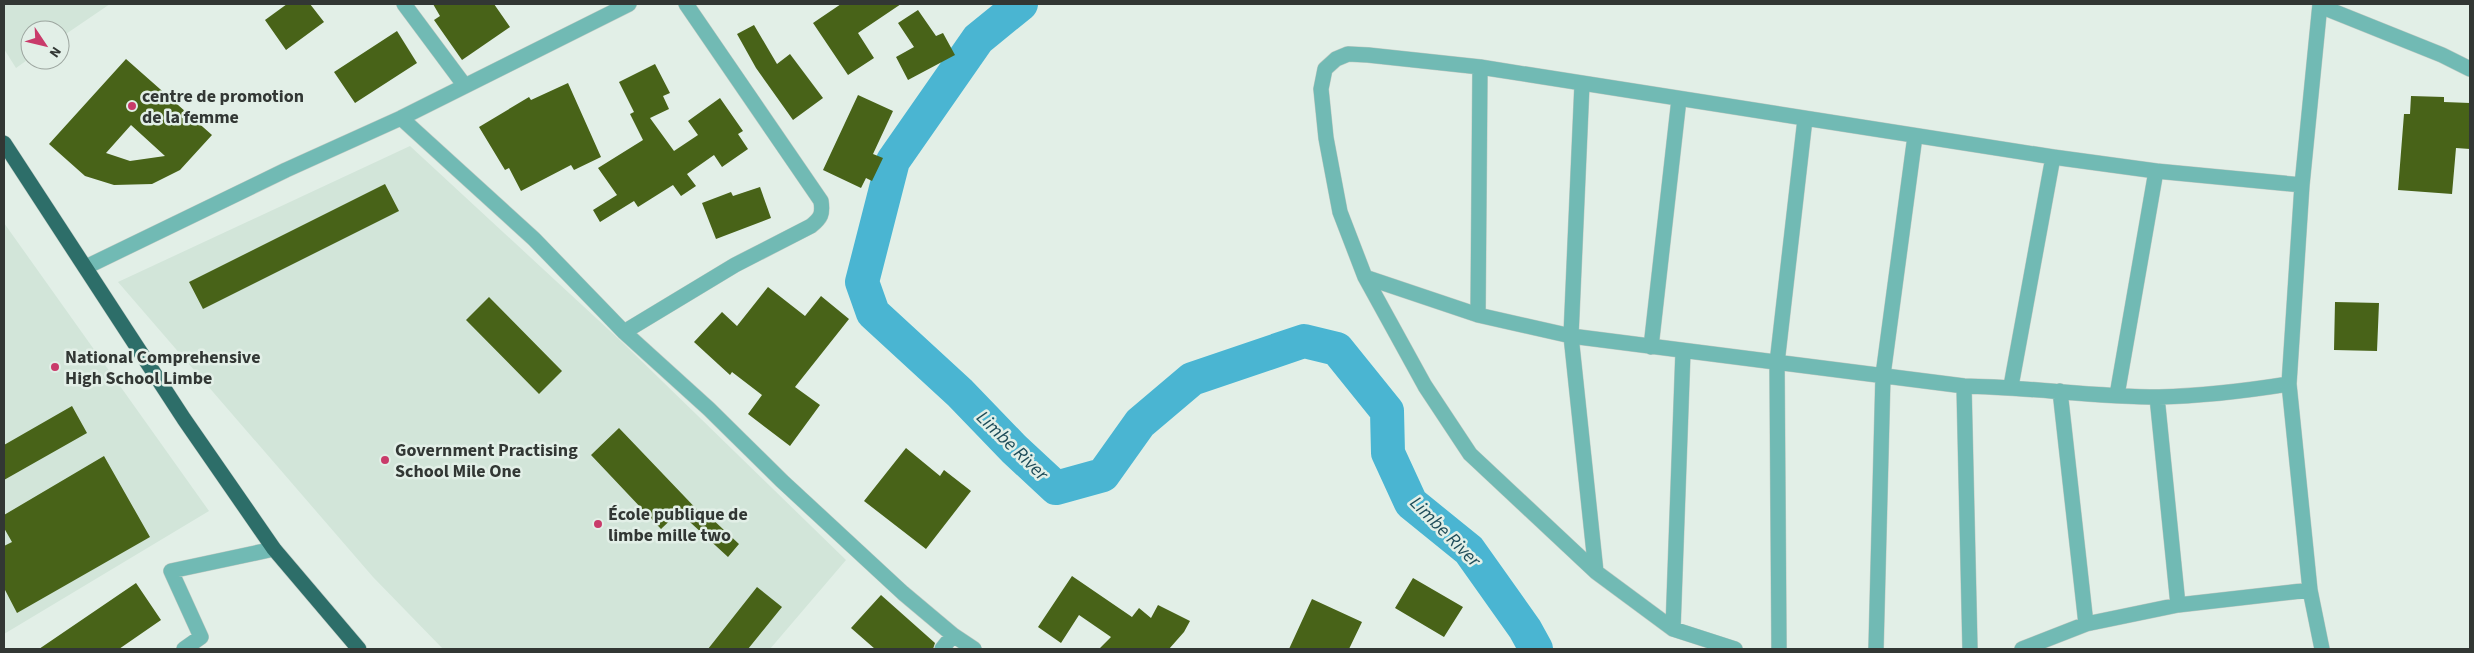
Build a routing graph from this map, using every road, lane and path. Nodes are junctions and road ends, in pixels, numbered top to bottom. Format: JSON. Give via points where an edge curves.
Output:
{"nodes":[{"id":1,"x":404,"y":4,"type":"edge"},
{"id":2,"x":629,"y":4,"type":"edge"},
{"id":3,"x":686,"y":4,"type":"edge"},
{"id":4,"x":2320,"y":5,"type":"edge"},
{"id":5,"x":1480,"y":67,"type":"junction"},
{"id":6,"x":2470,"y":69,"type":"edge"},
{"id":7,"x":1582,"y":84,"type":"junction"},
{"id":8,"x":465,"y":86,"type":"junction"},
{"id":9,"x":1679,"y":99,"type":"junction"},
{"id":10,"x":401,"y":118,"type":"junction"},
{"id":11,"x":1805,"y":118,"type":"junction"},
{"id":12,"x":1915,"y":136,"type":"junction"},
{"id":13,"x":4,"y":143,"type":"edge"},
{"id":14,"x":2053,"y":157,"type":"junction"},
{"id":15,"x":2156,"y":171,"type":"junction"},
{"id":16,"x":2302,"y":185,"type":"junction"},
{"id":17,"x":86,"y":267,"type":"junction"},
{"id":18,"x":1365,"y":277,"type":"junction"},
{"id":19,"x":1478,"y":315,"type":"junction"},
{"id":20,"x":624,"y":332,"type":"junction"},
{"id":21,"x":1571,"y":336,"type":"junction"},
{"id":22,"x":1652,"y":347,"type":"junction"},
{"id":23,"x":1683,"y":351,"type":"junction"},
{"id":24,"x":1777,"y":363,"type":"junction"},
{"id":25,"x":1883,"y":375,"type":"junction"},
{"id":26,"x":2289,"y":384,"type":"junction"},
{"id":27,"x":1964,"y":386,"type":"junction"},
{"id":28,"x":2010,"y":386,"type":"junction"},
{"id":29,"x":2060,"y":391,"type":"junction"},
{"id":30,"x":2118,"y":394,"type":"junction"},
{"id":31,"x":2158,"y":397,"type":"junction"},
{"id":32,"x":274,"y":549,"type":"junction"},
{"id":33,"x":1596,"y":572,"type":"junction"},
{"id":34,"x":2310,"y":590,"type":"junction"},
{"id":35,"x":2178,"y":605,"type":"junction"},
{"id":36,"x":2086,"y":624,"type":"junction"},
{"id":37,"x":1673,"y":629,"type":"junction"},
{"id":38,"x":953,"y":635,"type":"junction"},
{"id":39,"x":184,"y":649,"type":"edge"},
{"id":40,"x":359,"y":649,"type":"edge"},
{"id":41,"x":942,"y":649,"type":"edge"},
{"id":42,"x":974,"y":649,"type":"edge"},
{"id":43,"x":1735,"y":649,"type":"edge"},
{"id":44,"x":1779,"y":649,"type":"edge"},
{"id":45,"x":1876,"y":649,"type":"edge"},
{"id":46,"x":1970,"y":649,"type":"edge"},
{"id":47,"x":2022,"y":649,"type":"edge"},
{"id":48,"x":2322,"y":649,"type":"edge"}],
"edges":[{"from":1,"to":8,"type":"street"},
{"from":2,"to":8,"type":"street"},
{"from":3,"to":20,"type":"street","via":[[821,201],[822,212],[811,226],[735,265]]},
{"from":4,"to":6,"type":"street"},
{"from":4,"to":16,"type":"street"},
{"from":5,"to":7,"type":"street"},
{"from":5,"to":18,"type":"street","via":[[1348,54],[1325,69],[1321,89],[1326,138],[1340,212]]},
{"from":5,"to":19,"type":"street"},
{"from":7,"to":9,"type":"street"},
{"from":7,"to":21,"type":"street"},
{"from":8,"to":10,"type":"street"},
{"from":9,"to":11,"type":"street"},
{"from":9,"to":22,"type":"street"},
{"from":10,"to":17,"type":"street"},
{"from":10,"to":20,"type":"street","via":[[534,239]]},
{"from":11,"to":12,"type":"street"},
{"from":11,"to":24,"type":"street"},
{"from":12,"to":14,"type":"street"},
{"from":12,"to":25,"type":"street"},
{"from":13,"to":17,"type":"highway"},
{"from":14,"to":15,"type":"street"},
{"from":14,"to":28,"type":"street"},
{"from":15,"to":16,"type":"street"},
{"from":15,"to":30,"type":"street"},
{"from":16,"to":26,"type":"street"},
{"from":17,"to":32,"type":"highway","via":[[184,419]]},
{"from":18,"to":19,"type":"street"},
{"from":18,"to":33,"type":"street","via":[[1425,386],[1470,454]]},
{"from":19,"to":21,"type":"street"},
{"from":20,"to":38,"type":"street","via":[[709,409],[782,482]]},
{"from":21,"to":22,"type":"street"},
{"from":21,"to":33,"type":"street"},
{"from":22,"to":23,"type":"street"},
{"from":23,"to":24,"type":"street"},
{"from":23,"to":37,"type":"street"},
{"from":24,"to":25,"type":"street"},
{"from":24,"to":44,"type":"street"},
{"from":25,"to":27,"type":"street"},
{"from":25,"to":45,"type":"street"},
{"from":26,"to":31,"type":"street","via":[[2216,395]]},
{"from":26,"to":34,"type":"street"},
{"from":27,"to":28,"type":"street"},
{"from":27,"to":46,"type":"street"},
{"from":28,"to":29,"type":"street"},
{"from":29,"to":30,"type":"street"},
{"from":29,"to":36,"type":"street"},
{"from":30,"to":31,"type":"street"},
{"from":31,"to":35,"type":"street"},
{"from":32,"to":39,"type":"street","via":[[170,571],[202,637]]},
{"from":32,"to":40,"type":"highway"},
{"from":33,"to":37,"type":"street"},
{"from":34,"to":35,"type":"street"},
{"from":34,"to":48,"type":"street"},
{"from":35,"to":36,"type":"street"},
{"from":36,"to":47,"type":"street"},
{"from":37,"to":43,"type":"street"},
{"from":38,"to":41,"type":"street"},
{"from":38,"to":42,"type":"street"}]}
